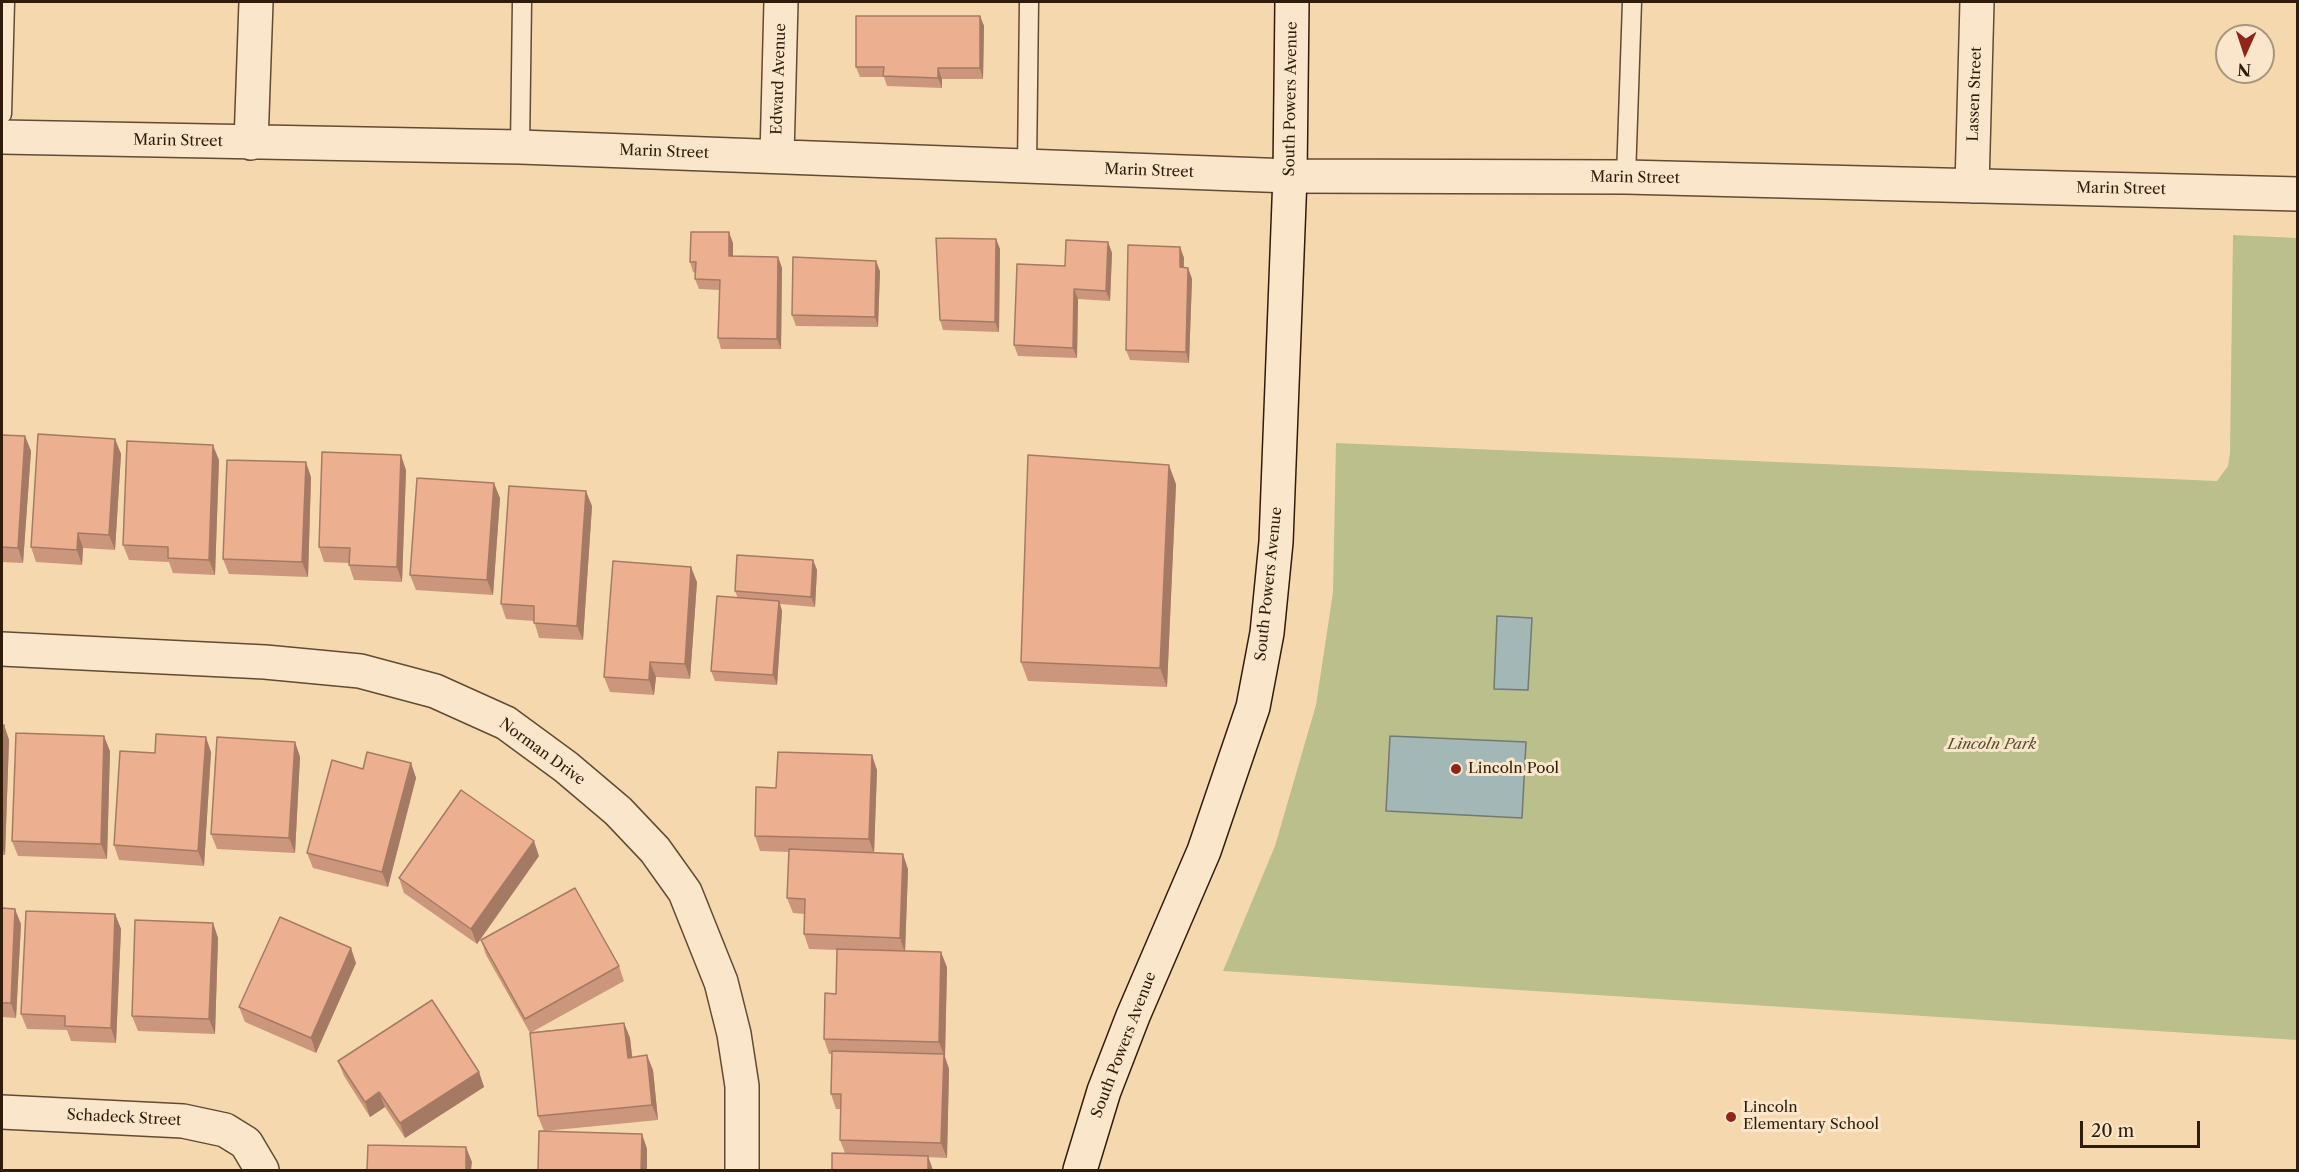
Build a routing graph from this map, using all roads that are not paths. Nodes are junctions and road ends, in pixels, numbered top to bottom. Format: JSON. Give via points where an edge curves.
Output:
{"nodes":[{"id":1,"x":4,"y":2,"type":"edge"},
{"id":2,"x":256,"y":2,"type":"edge"},
{"id":3,"x":522,"y":2,"type":"edge"},
{"id":4,"x":781,"y":2,"type":"edge"},
{"id":5,"x":1029,"y":2,"type":"edge"},
{"id":6,"x":1292,"y":2,"type":"edge"},
{"id":7,"x":1632,"y":2,"type":"edge"},
{"id":8,"x":1977,"y":2,"type":"edge"},
{"id":9,"x":2,"y":114,"type":"edge"},
{"id":10,"x":2,"y":137,"type":"edge"},
{"id":11,"x":251,"y":143,"type":"junction"},
{"id":12,"x":520,"y":147,"type":"junction"},
{"id":13,"x":777,"y":156,"type":"junction"},
{"id":14,"x":1027,"y":167,"type":"junction"},
{"id":15,"x":1290,"y":176,"type":"junction"},
{"id":16,"x":1626,"y":177,"type":"junction"},
{"id":17,"x":1972,"y":186,"type":"junction"},
{"id":18,"x":2298,"y":194,"type":"edge"},
{"id":19,"x":2,"y":648,"type":"edge"},
{"id":20,"x":2,"y":1112,"type":"edge"},
{"id":21,"x":262,"y":1170,"type":"edge"},
{"id":22,"x":742,"y":1170,"type":"edge"},
{"id":23,"x":1080,"y":1170,"type":"edge"}],
"edges":[{"from":1,"to":9,"type":"lane"},
{"from":2,"to":11,"type":"street"},
{"from":3,"to":12,"type":"lane"},
{"from":4,"to":13,"type":"street","name":"Edward Avenue"},
{"from":5,"to":14,"type":"lane"},
{"from":6,"to":15,"type":"street","name":"South Powers Avenue"},
{"from":7,"to":16,"type":"lane"},
{"from":8,"to":17,"type":"street","name":"Lassen Street"},
{"from":10,"to":11,"type":"street","name":"Marin Street"},
{"from":11,"to":12,"type":"street","name":"Marin Street"},
{"from":12,"to":13,"type":"street","name":"Marin Street"},
{"from":13,"to":14,"type":"street","name":"Marin Street"},
{"from":14,"to":15,"type":"street","name":"Marin Street"},
{"from":15,"to":16,"type":"street","name":"Marin Street"},
{"from":15,"to":23,"type":"street","name":"South Powers Avenue","via":[[1276,542],[1267,633],[1253,707],[1204,851],[1116,1059]]},
{"from":16,"to":17,"type":"street","name":"Marin Street"},
{"from":17,"to":18,"type":"street","name":"Marin Street"},
{"from":19,"to":22,"type":"street","name":"Norman Drive","via":[[360,671],[435,691],[506,723],[618,811],[655,850],[685,892],[721,982],[735,1034],[742,1086]]},
{"from":20,"to":21,"type":"street","name":"Schadeck Street","via":[[183,1121],[225,1130],[246,1143]]}]}
